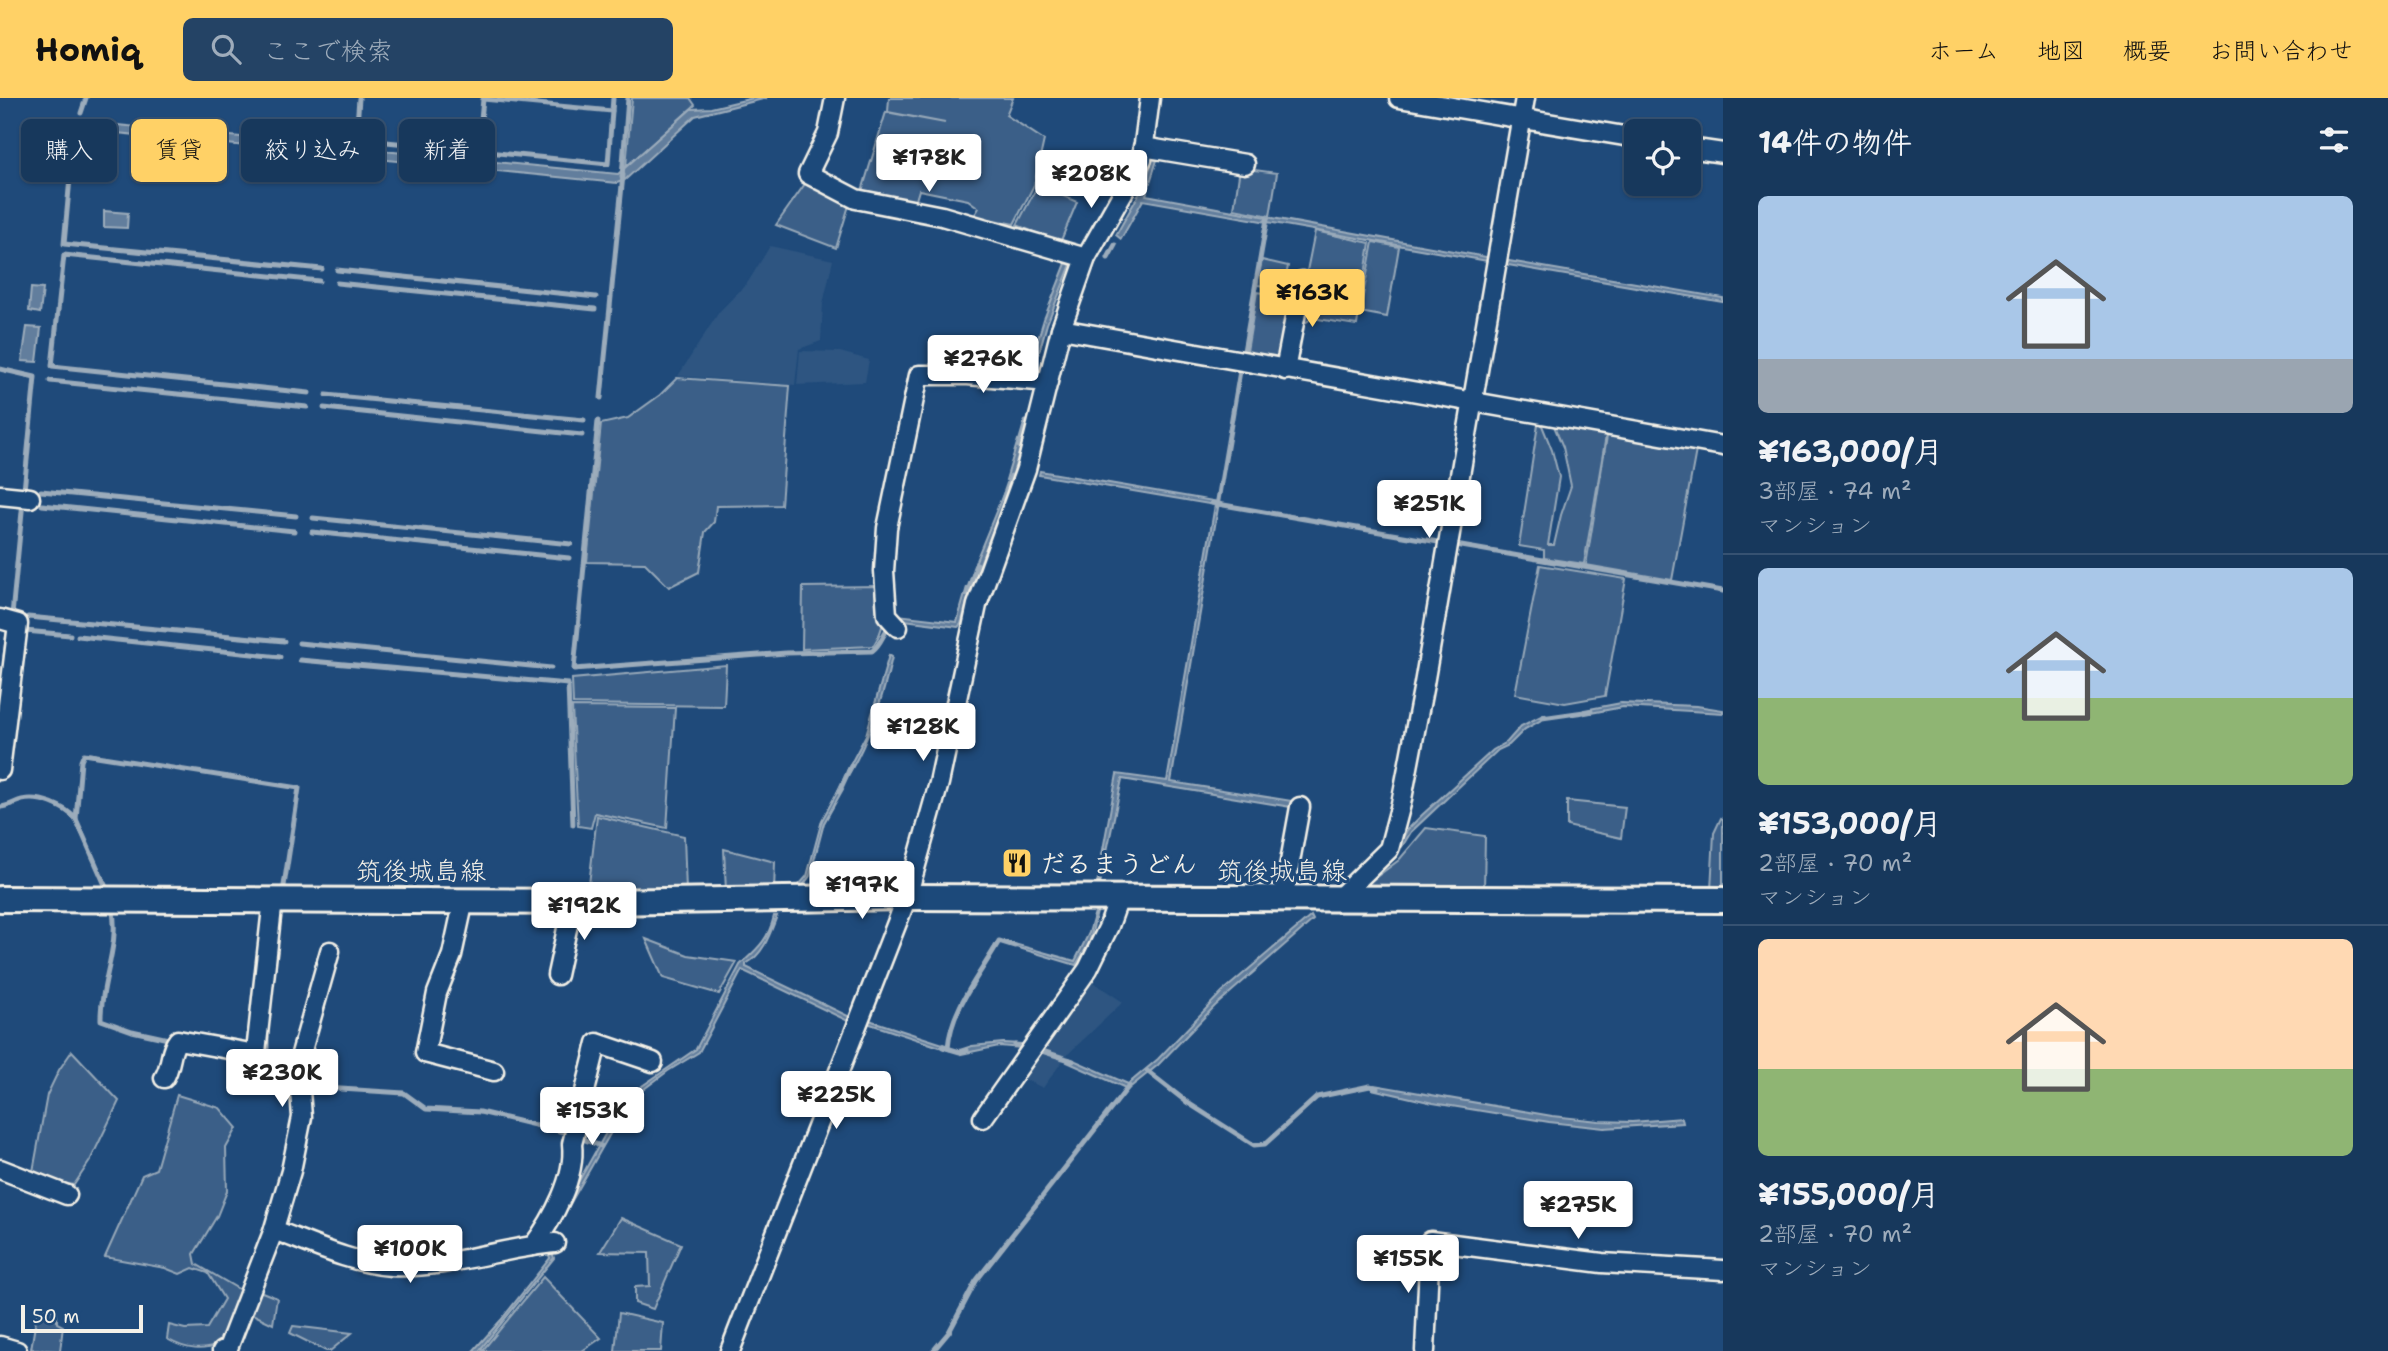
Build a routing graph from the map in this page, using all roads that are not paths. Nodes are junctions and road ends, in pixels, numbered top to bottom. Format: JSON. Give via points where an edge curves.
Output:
{"nodes":[{"id":1,"x":835,"y":98,"type":"edge"},
{"id":2,"x":1150,"y":98,"type":"edge"},
{"id":3,"x":1399,"y":98,"type":"edge"},
{"id":4,"x":1525,"y":98,"type":"edge"},
{"id":5,"x":1522,"y":118,"type":"junction"},
{"id":6,"x":1624,"y":136,"type":"edge"},
{"id":7,"x":1143,"y":147,"type":"junction"},
{"id":8,"x":1701,"y":150,"type":"edge"},
{"id":9,"x":1723,"y":153,"type":"edge"},
{"id":10,"x":1245,"y":164,"type":"dead end"},
{"id":11,"x":1086,"y":258,"type":"junction"},
{"id":12,"x":1302,"y":281,"type":"dead end"},
{"id":13,"x":1061,"y":329,"type":"junction"},
{"id":14,"x":1285,"y":370,"type":"junction"},
{"id":15,"x":1048,"y":382,"type":"junction"},
{"id":16,"x":1472,"y":403,"type":"junction"},
{"id":17,"x":1723,"y":446,"type":"edge"},
{"id":18,"x":0,"y":495,"type":"edge"},
{"id":19,"x":30,"y":498,"type":"dead end"},
{"id":20,"x":0,"y":620,"type":"edge"},
{"id":21,"x":898,"y":627,"type":"dead end"},
{"id":22,"x":0,"y":770,"type":"edge"},
{"id":23,"x":1300,"y":807,"type":"dead end"},
{"id":24,"x":906,"y":897,"type":"junction"},
{"id":25,"x":1119,"y":898,"type":"junction"},
{"id":26,"x":274,"y":899,"type":"junction"},
{"id":27,"x":0,"y":900,"type":"edge"},
{"id":28,"x":1283,"y":900,"type":"junction"},
{"id":29,"x":1337,"y":900,"type":"junction"},
{"id":30,"x":1723,"y":900,"type":"edge"},
{"id":31,"x":464,"y":901,"type":"junction"},
{"id":32,"x":573,"y":901,"type":"junction"},
{"id":33,"x":330,"y":951,"type":"dead end"},
{"id":34,"x":557,"y":975,"type":"dead end"},
{"id":35,"x":256,"y":1054,"type":"junction"},
{"id":36,"x":653,"y":1062,"type":"dead end"},
{"id":37,"x":494,"y":1071,"type":"dead end"},
{"id":38,"x":164,"y":1078,"type":"dead end"},
{"id":39,"x":292,"y":1086,"type":"junction"},
{"id":40,"x":983,"y":1118,"type":"dead end"},
{"id":41,"x":0,"y":1169,"type":"edge"},
{"id":42,"x":67,"y":1195,"type":"dead end"},
{"id":43,"x":274,"y":1230,"type":"junction"},
{"id":44,"x":555,"y":1242,"type":"dead end"},
{"id":45,"x":533,"y":1246,"type":"junction"},
{"id":46,"x":1723,"y":1270,"type":"edge"},
{"id":47,"x":0,"y":1346,"type":"edge"},
{"id":48,"x":227,"y":1350,"type":"edge"},
{"id":49,"x":18,"y":1351,"type":"edge"},
{"id":50,"x":730,"y":1351,"type":"edge"},
{"id":51,"x":1425,"y":1351,"type":"edge"}],
"edges":[{"from":1,"to":11,"type":"street","via":[[828,132],[808,174],[856,199],[942,216]]},
{"from":2,"to":7,"type":"street"},
{"from":3,"to":5,"type":"street"},
{"from":4,"to":5,"type":"street"},
{"from":5,"to":6,"type":"street"},
{"from":5,"to":16,"type":"street"},
{"from":7,"to":10,"type":"street"},
{"from":7,"to":11,"type":"street","via":[[1142,159]]},
{"from":8,"to":9,"type":"street"},
{"from":11,"to":13,"type":"street"},
{"from":12,"to":14,"type":"street"},
{"from":13,"to":14,"type":"street"},
{"from":13,"to":15,"type":"street"},
{"from":14,"to":16,"type":"street"},
{"from":15,"to":21,"type":"street","via":[[968,374],[919,375],[887,528],[887,615]]},
{"from":15,"to":24,"type":"street","via":[[1026,470],[978,605],[939,783]]},
{"from":16,"to":17,"type":"street"},
{"from":16,"to":29,"type":"street","via":[[1424,684],[1389,849]]},
{"from":18,"to":19,"type":"street"},
{"from":20,"to":22,"type":"street","via":[[18,624]]},
{"from":23,"to":28,"type":"street"},
{"from":24,"to":25,"type":"main road","name":"筑後城島線"},
{"from":24,"to":32,"type":"main road","name":"筑後城島線"},
{"from":24,"to":50,"type":"street"},
{"from":25,"to":28,"type":"main road","name":"筑後城島線"},
{"from":25,"to":40,"type":"street","via":[[1088,969]]},
{"from":26,"to":27,"type":"main road","name":"筑後城島線"},
{"from":26,"to":31,"type":"main road","name":"筑後城島線"},
{"from":26,"to":35,"type":"street"},
{"from":28,"to":29,"type":"main road","name":"筑後城島線"},
{"from":29,"to":30,"type":"main road","name":"筑後城島線"},
{"from":31,"to":32,"type":"main road","name":"筑後城島線"},
{"from":31,"to":37,"type":"street","via":[[425,1053]]},
{"from":32,"to":34,"type":"street"},
{"from":33,"to":39,"type":"street"},
{"from":35,"to":38,"type":"street","via":[[178,1040]]},
{"from":35,"to":39,"type":"street","via":[[255,1061]]},
{"from":36,"to":45,"type":"street","via":[[597,1043],[561,1200]]},
{"from":39,"to":43,"type":"street","via":[[300,1091],[302,1117]]},
{"from":41,"to":42,"type":"street"},
{"from":43,"to":45,"type":"street","via":[[336,1254],[390,1266],[440,1263]]},
{"from":43,"to":48,"type":"street"},
{"from":44,"to":45,"type":"street"},
{"from":46,"to":51,"type":"street","via":[[1602,1263],[1430,1241]]},
{"from":47,"to":49,"type":"street"}]}
